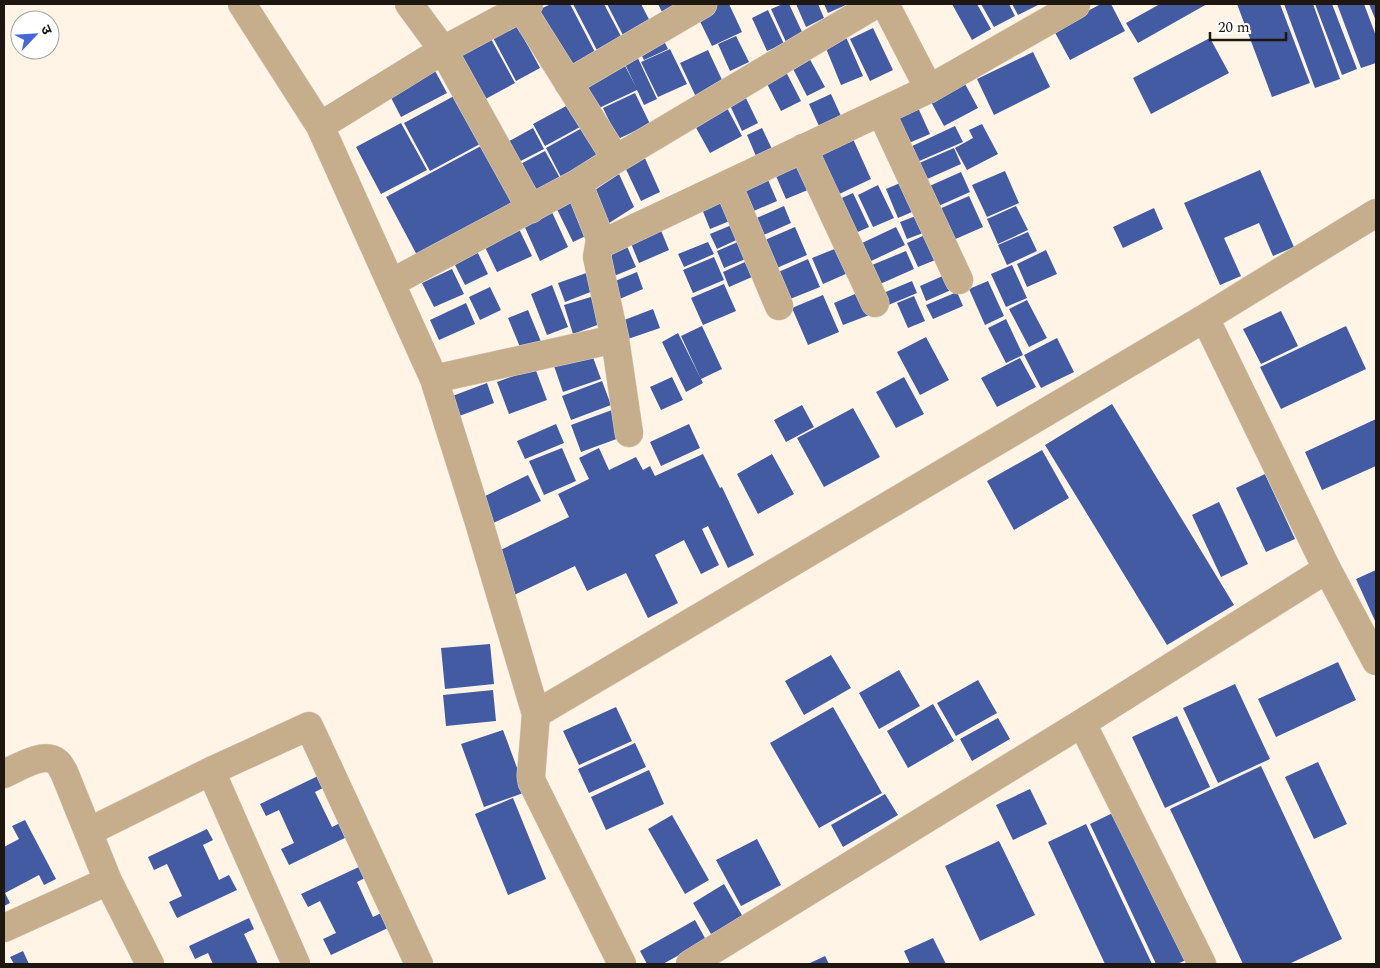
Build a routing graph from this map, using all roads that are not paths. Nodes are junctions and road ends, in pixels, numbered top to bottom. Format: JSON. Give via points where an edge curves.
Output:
{"nodes":[{"id":1,"x":242,"y":4,"type":"edge"},
{"id":2,"x":409,"y":4,"type":"edge"},
{"id":3,"x":703,"y":4,"type":"edge"},
{"id":4,"x":876,"y":4,"type":"edge"},
{"id":5,"x":885,"y":4,"type":"edge"},
{"id":6,"x":523,"y":5,"type":"edge"},
{"id":7,"x":1076,"y":5,"type":"dead end"},
{"id":8,"x":442,"y":50,"type":"junction"},
{"id":9,"x":568,"y":83,"type":"junction"},
{"id":10,"x":928,"y":89,"type":"junction"},
{"id":11,"x":881,"y":112,"type":"junction"},
{"id":12,"x":320,"y":126,"type":"junction"},
{"id":13,"x":803,"y":148,"type":"junction"},
{"id":14,"x":616,"y":159,"type":"junction"},
{"id":15,"x":578,"y":183,"type":"junction"},
{"id":16,"x":728,"y":184,"type":"junction"},
{"id":17,"x":531,"y":209,"type":"junction"},
{"id":18,"x":1376,"y":213,"type":"edge"},
{"id":19,"x":599,"y":245,"type":"junction"},
{"id":20,"x":959,"y":280,"type":"dead end"},
{"id":21,"x":392,"y":283,"type":"junction"},
{"id":22,"x":875,"y":303,"type":"dead end"},
{"id":23,"x":779,"y":306,"type":"dead end"},
{"id":24,"x":1205,"y":318,"type":"junction"},
{"id":25,"x":615,"y":339,"type":"junction"},
{"id":26,"x":434,"y":380,"type":"junction"},
{"id":27,"x":629,"y":433,"type":"dead end"},
{"id":28,"x":1327,"y":569,"type":"junction"},
{"id":29,"x":1376,"y":662,"type":"edge"},
{"id":30,"x":536,"y":714,"type":"junction"},
{"id":31,"x":1082,"y":723,"type":"junction"},
{"id":32,"x":211,"y":771,"type":"junction"},
{"id":33,"x":4,"y":774,"type":"edge"},
{"id":34,"x":88,"y":832,"type":"junction"},
{"id":35,"x":108,"y":881,"type":"junction"},
{"id":36,"x":4,"y":928,"type":"edge"},
{"id":37,"x":150,"y":964,"type":"edge"},
{"id":38,"x":296,"y":964,"type":"edge"},
{"id":39,"x":419,"y":964,"type":"edge"},
{"id":40,"x":622,"y":964,"type":"edge"},
{"id":41,"x":690,"y":964,"type":"edge"},
{"id":42,"x":1202,"y":964,"type":"edge"}],
"edges":[{"from":1,"to":12,"type":"street"},
{"from":2,"to":8,"type":"street"},
{"from":3,"to":9,"type":"street"},
{"from":4,"to":14,"type":"street"},
{"from":5,"to":10,"type":"street"},
{"from":6,"to":8,"type":"street"},
{"from":6,"to":9,"type":"street"},
{"from":7,"to":10,"type":"street"},
{"from":8,"to":12,"type":"street"},
{"from":8,"to":17,"type":"street"},
{"from":9,"to":14,"type":"street"},
{"from":10,"to":11,"type":"street"},
{"from":11,"to":13,"type":"street"},
{"from":11,"to":20,"type":"street"},
{"from":12,"to":21,"type":"street"},
{"from":13,"to":16,"type":"street"},
{"from":13,"to":22,"type":"street"},
{"from":14,"to":15,"type":"street"},
{"from":15,"to":17,"type":"street"},
{"from":15,"to":19,"type":"street","via":[[600,238]]},
{"from":16,"to":19,"type":"street"},
{"from":16,"to":23,"type":"street"},
{"from":17,"to":21,"type":"street"},
{"from":18,"to":24,"type":"street"},
{"from":19,"to":25,"type":"street","via":[[597,257]]},
{"from":21,"to":26,"type":"street"},
{"from":24,"to":28,"type":"street"},
{"from":24,"to":30,"type":"street"},
{"from":25,"to":26,"type":"street"},
{"from":25,"to":27,"type":"street"},
{"from":26,"to":30,"type":"street"},
{"from":28,"to":29,"type":"street"},
{"from":28,"to":31,"type":"street"},
{"from":30,"to":40,"type":"street","via":[[532,782]]},
{"from":31,"to":41,"type":"street"},
{"from":31,"to":42,"type":"street"},
{"from":32,"to":34,"type":"street"},
{"from":32,"to":38,"type":"street"},
{"from":32,"to":39,"type":"street","via":[[309,726]]},
{"from":33,"to":34,"type":"street","via":[[39,758],[58,762]]},
{"from":34,"to":35,"type":"street"},
{"from":35,"to":36,"type":"street"},
{"from":35,"to":37,"type":"street"}]}
